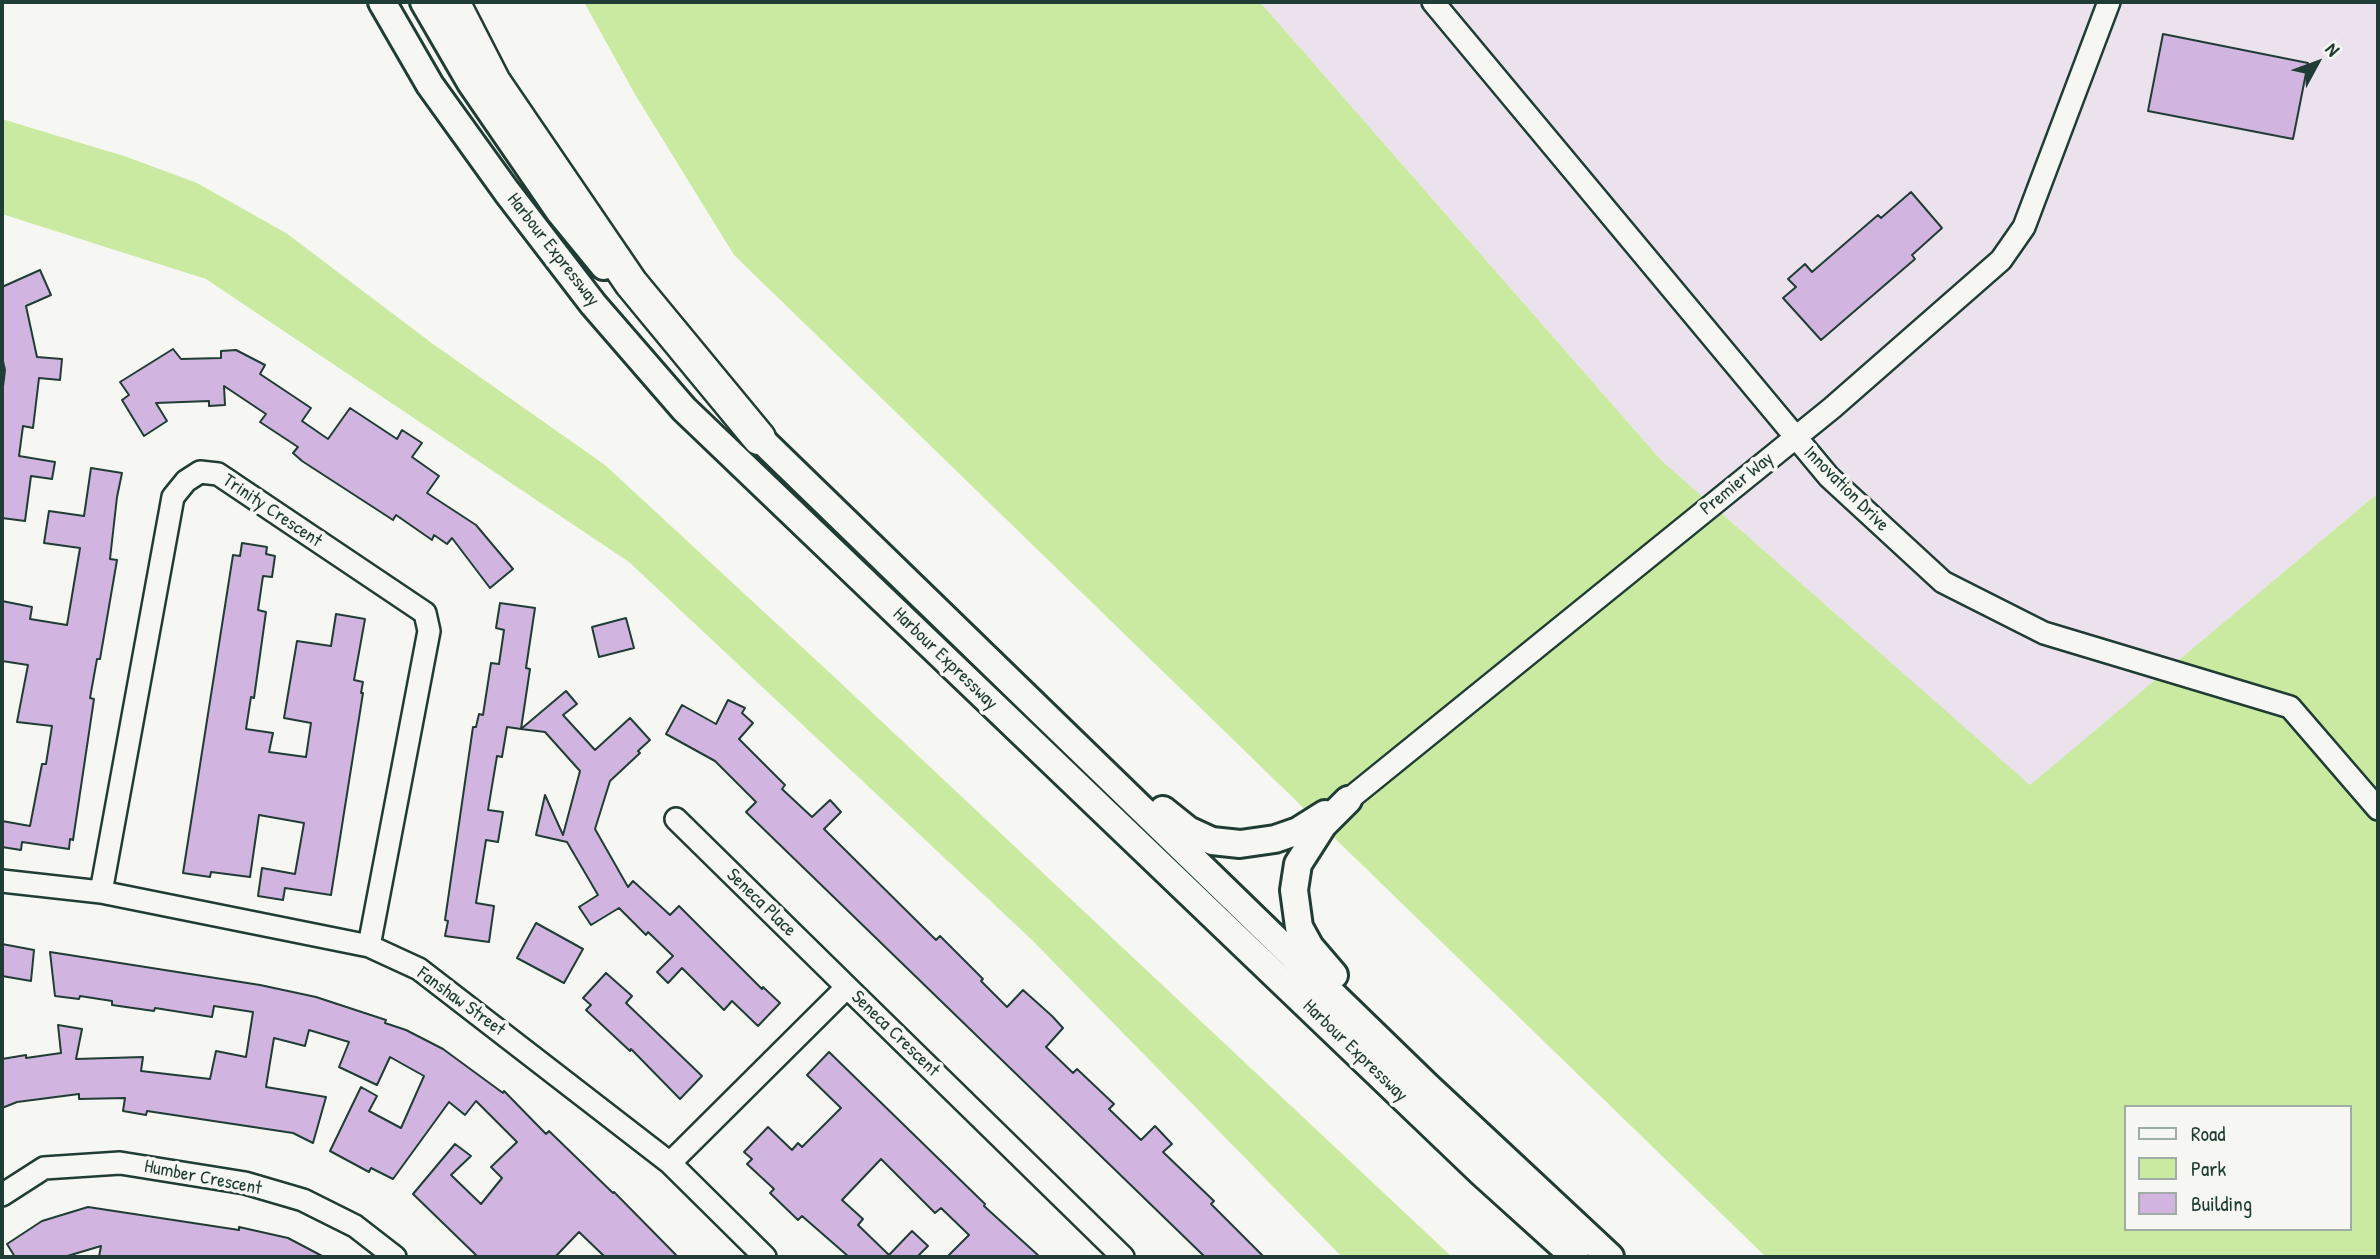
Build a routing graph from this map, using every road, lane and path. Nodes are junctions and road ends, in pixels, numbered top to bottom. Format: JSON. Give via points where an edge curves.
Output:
{"nodes":[{"id":1,"x":383,"y":2,"type":"edge"},
{"id":2,"x":424,"y":2,"type":"edge"},
{"id":3,"x":453,"y":2,"type":"edge"},
{"id":4,"x":1433,"y":2,"type":"edge"},
{"id":5,"x":2109,"y":2,"type":"edge"},
{"id":6,"x":1796,"y":436,"type":"junction"},
{"id":7,"x":759,"y":439,"type":"junction"},
{"id":8,"x":1056,"y":726,"type":"junction"},
{"id":9,"x":1348,"y":800,"type":"junction"},
{"id":10,"x":2378,"y":809,"type":"edge"},
{"id":11,"x":676,"y":819,"type":"dead end"},
{"id":12,"x":2,"y":881,"type":"edge"},
{"id":13,"x":101,"y":892,"type":"junction"},
{"id":14,"x":369,"y":946,"type":"junction"},
{"id":15,"x":847,"y":986,"type":"junction"},
{"id":16,"x":1427,"y":1086,"type":"junction"},
{"id":17,"x":670,"y":1163,"type":"junction"},
{"id":18,"x":2,"y":1195,"type":"edge"},
{"id":19,"x":395,"y":1257,"type":"edge"},
{"id":20,"x":765,"y":1257,"type":"edge"},
{"id":21,"x":1123,"y":1257,"type":"edge"},
{"id":22,"x":1575,"y":1257,"type":"edge"},
{"id":23,"x":1610,"y":1257,"type":"edge"}],
"edges":[{"from":1,"to":22,"type":"main road","name":"Harbour Expressway","via":[[430,85],[507,192],[593,304],[684,409]]},
{"from":2,"to":7,"type":"main road","name":"Harbour Expressway","via":[[471,83],[559,211],[666,341]]},
{"from":3,"to":7,"type":"highway","via":[[494,82],[631,283]]},
{"from":4,"to":6,"type":"street","name":"Innovation Drive"},
{"from":5,"to":6,"type":"street","name":"Premier Way","via":[[2024,227],[2001,260]]},
{"from":6,"to":9,"type":"street","name":"Premier Way"},
{"from":6,"to":10,"type":"street","name":"Innovation Drive","via":[[1829,477],[1943,582],[2044,633],[2290,707]]},
{"from":7,"to":8,"type":"main road","name":"Harbour Expressway"},
{"from":8,"to":9,"type":"main road","via":[[1188,830],[1212,841],[1241,844],[1275,839],[1298,831]]},
{"from":8,"to":16,"type":"main road","name":"Harbour Expressway"},
{"from":9,"to":16,"type":"main road","via":[[1323,825],[1298,864],[1294,890],[1299,927],[1310,947]]},
{"from":11,"to":15,"type":"street","name":"Seneca Place"},
{"from":12,"to":13,"type":"street","name":"Fanshaw Street"},
{"from":13,"to":14,"type":"street","name":"Fanshaw Street"},
{"from":13,"to":14,"type":"street","name":"Trinity Crescent","via":[[173,497],[200,472],[218,474],[425,613],[429,631]]},
{"from":14,"to":17,"type":"street","name":"Fanshaw Street","via":[[419,969]]},
{"from":15,"to":17,"type":"street","name":"Seneca Crescent"},
{"from":15,"to":21,"type":"street","name":"Seneca Crescent"},
{"from":16,"to":23,"type":"main road","name":"Harbour Expressway"},
{"from":17,"to":20,"type":"street","name":"Fanshaw Street"},
{"from":18,"to":19,"type":"street","name":"Humber Crescent","via":[[44,1168],[120,1163],[245,1183],[303,1200],[355,1226]]}]}
